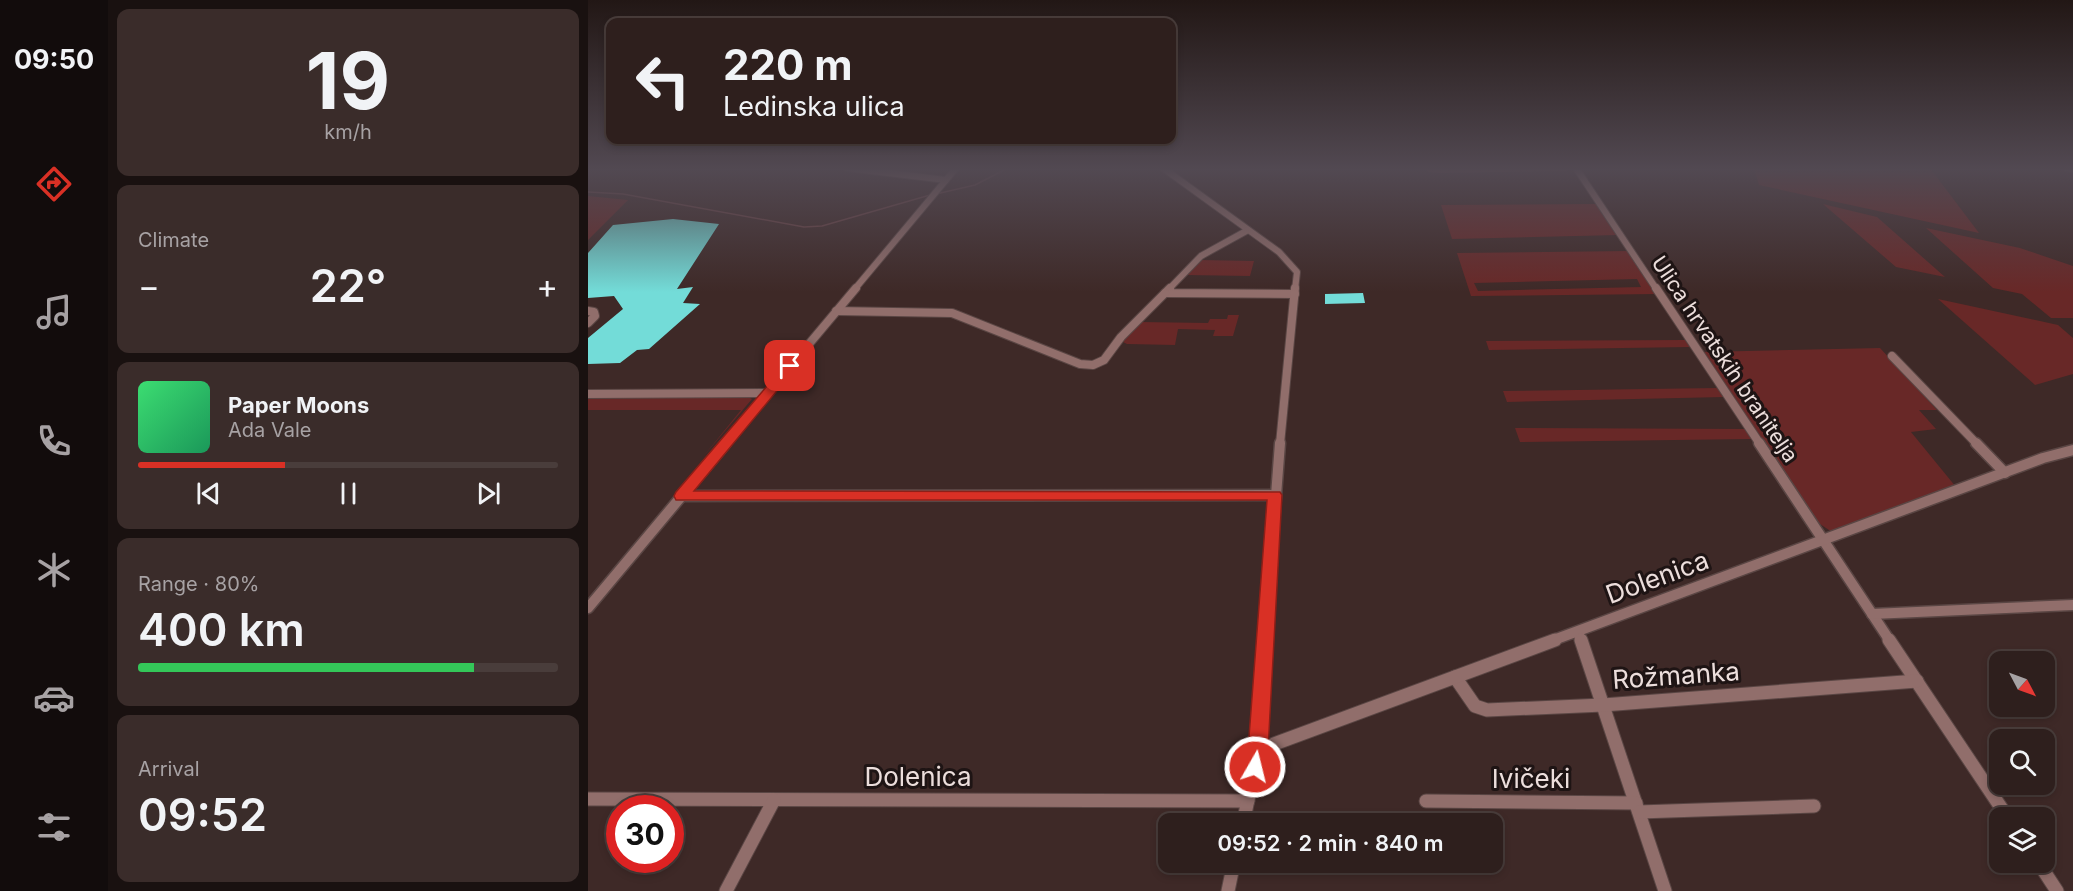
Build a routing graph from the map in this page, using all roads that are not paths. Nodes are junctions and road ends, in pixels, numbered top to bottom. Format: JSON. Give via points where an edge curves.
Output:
{"nodes":[{"id":1,"x":920,"y":210,"type":"edge"},
{"id":2,"x":1220,"y":210,"type":"edge"},
{"id":3,"x":1604,"y":210,"type":"edge"},
{"id":4,"x":1248,"y":230,"type":"junction"},
{"id":5,"x":1166,"y":293,"type":"junction"},
{"id":6,"x":1295,"y":294,"type":"junction"},
{"id":7,"x":588,"y":311,"type":"edge"},
{"id":8,"x":836,"y":311,"type":"junction"},
{"id":9,"x":588,"y":323,"type":"edge"},
{"id":10,"x":1892,"y":356,"type":"dead end"},
{"id":11,"x":768,"y":393,"type":"junction"},
{"id":12,"x":588,"y":394,"type":"edge"},
{"id":13,"x":2073,"y":450,"type":"edge"},
{"id":14,"x":2005,"y":473,"type":"junction"},
{"id":15,"x":1275,"y":495,"type":"junction"},
{"id":16,"x":681,"y":496,"type":"junction"},
{"id":17,"x":1824,"y":540,"type":"junction"},
{"id":18,"x":2073,"y":605,"type":"edge"},
{"id":19,"x":588,"y":608,"type":"edge"},
{"id":20,"x":1872,"y":614,"type":"junction"},
{"id":21,"x":1578,"y":632,"type":"junction"},
{"id":22,"x":1455,"y":677,"type":"junction"},
{"id":23,"x":1917,"y":681,"type":"junction"},
{"id":24,"x":1602,"y":705,"type":"junction"},
{"id":25,"x":1258,"y":750,"type":"junction"},
{"id":26,"x":588,"y":799,"type":"edge"},
{"id":27,"x":774,"y":800,"type":"junction"},
{"id":28,"x":1248,"y":801,"type":"junction"},
{"id":29,"x":1426,"y":801,"type":"dead end"},
{"id":30,"x":1814,"y":806,"type":"dead end"},
{"id":31,"x":2001,"y":807,"type":"edge"},
{"id":32,"x":1637,"y":808,"type":"junction"},
{"id":33,"x":1245,"y":813,"type":"edge"},
{"id":34,"x":1232,"y":873,"type":"edge"},
{"id":35,"x":2045,"y":873,"type":"edge"},
{"id":36,"x":726,"y":891,"type":"edge"},
{"id":37,"x":1228,"y":891,"type":"edge"},
{"id":38,"x":1665,"y":891,"type":"edge"},
{"id":39,"x":2057,"y":891,"type":"edge"}],
"edges":[{"from":1,"to":8,"type":"street"},
{"from":2,"to":4,"type":"street"},
{"from":3,"to":17,"type":"street","name":"Ulica hrvatskih branitelja"},
{"from":4,"to":5,"type":"street","via":[[1201,256]]},
{"from":4,"to":6,"type":"street","via":[[1294,266]]},
{"from":5,"to":6,"type":"street"},
{"from":5,"to":8,"type":"street","via":[[1121,337],[1104,360],[1090,365],[938,311]]},
{"from":6,"to":15,"type":"street"},
{"from":7,"to":9,"type":"street","via":[[595,316]]},
{"from":8,"to":11,"type":"street"},
{"from":10,"to":14,"type":"street"},
{"from":11,"to":12,"type":"street"},
{"from":11,"to":16,"type":"street"},
{"from":13,"to":14,"type":"street","name":"Dolenica"},
{"from":14,"to":17,"type":"street","name":"Dolenica"},
{"from":15,"to":16,"type":"street"},
{"from":15,"to":25,"type":"street"},
{"from":16,"to":19,"type":"street"},
{"from":17,"to":20,"type":"street"},
{"from":17,"to":21,"type":"street","name":"Dolenica"},
{"from":18,"to":20,"type":"street"},
{"from":20,"to":23,"type":"street"},
{"from":21,"to":22,"type":"street","name":"Dolenica"},
{"from":21,"to":24,"type":"street"},
{"from":22,"to":24,"type":"street","name":"Rožmanka","via":[[1475,706],[1487,710]]},
{"from":22,"to":25,"type":"street","name":"Dolenica"},
{"from":23,"to":24,"type":"street","name":"Rožmanka"},
{"from":23,"to":31,"type":"street"},
{"from":24,"to":32,"type":"street"},
{"from":25,"to":28,"type":"street"},
{"from":26,"to":27,"type":"street","name":"Dolenica"},
{"from":27,"to":28,"type":"street","name":"Dolenica"},
{"from":27,"to":36,"type":"street"},
{"from":28,"to":33,"type":"street"},
{"from":29,"to":32,"type":"street","name":"Ivičeki"},
{"from":30,"to":32,"type":"street","name":"Ivičeki"},
{"from":32,"to":38,"type":"street"},
{"from":34,"to":37,"type":"street"},
{"from":35,"to":39,"type":"street"}]}
